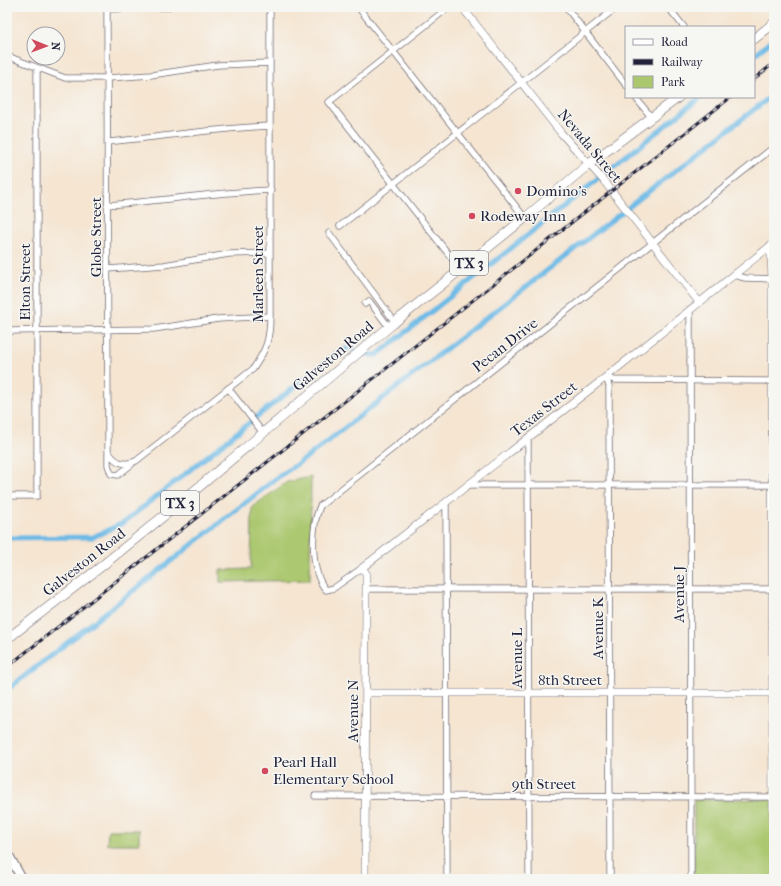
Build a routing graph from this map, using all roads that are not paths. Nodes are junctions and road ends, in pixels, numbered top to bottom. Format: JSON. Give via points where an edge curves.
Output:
{"nodes":[{"id":1,"x":168,"y":7,"type":"edge"},
{"id":2,"x":270,"y":7,"type":"edge"},
{"id":3,"x":358,"y":7,"type":"edge"},
{"id":4,"x":449,"y":7,"type":"edge"},
{"id":5,"x":462,"y":7,"type":"edge"},
{"id":6,"x":566,"y":7,"type":"edge"},
{"id":7,"x":617,"y":7,"type":"edge"},
{"id":8,"x":772,"y":7,"type":"edge"},
{"id":9,"x":107,"y":8,"type":"edge"},
{"id":10,"x":671,"y":8,"type":"edge"},
{"id":11,"x":774,"y":10,"type":"edge"},
{"id":12,"x":774,"y":23,"type":"edge"},
{"id":13,"x":683,"y":26,"type":"edge"},
{"id":14,"x":586,"y":32,"type":"junction"},
{"id":15,"x":755,"y":38,"type":"edge"},
{"id":16,"x":393,"y":51,"type":"junction"},
{"id":17,"x":7,"y":56,"type":"edge"},
{"id":18,"x":270,"y":63,"type":"junction"},
{"id":19,"x":37,"y":68,"type":"junction"},
{"id":20,"x":108,"y":78,"type":"junction"},
{"id":21,"x":521,"y":82,"type":"junction"},
{"id":22,"x":625,"y":84,"type":"edge"},
{"id":23,"x":636,"y":98,"type":"edge"},
{"id":24,"x":678,"y":98,"type":"edge"},
{"id":25,"x":652,"y":118,"type":"junction"},
{"id":26,"x":270,"y":126,"type":"junction"},
{"id":27,"x":458,"y":132,"type":"junction"},
{"id":28,"x":107,"y":142,"type":"junction"},
{"id":29,"x":774,"y":147,"type":"edge"},
{"id":30,"x":589,"y":164,"type":"junction"},
{"id":31,"x":393,"y":184,"type":"junction"},
{"id":32,"x":271,"y":190,"type":"junction"},
{"id":33,"x":107,"y":205,"type":"junction"},
{"id":34,"x":525,"y":218,"type":"junction"},
{"id":35,"x":340,"y":226,"type":"dead end"},
{"id":36,"x":330,"y":233,"type":"dead end"},
{"id":37,"x":653,"y":244,"type":"junction"},
{"id":38,"x":771,"y":245,"type":"edge"},
{"id":39,"x":270,"y":253,"type":"junction"},
{"id":40,"x":108,"y":269,"type":"junction"},
{"id":41,"x":461,"y":270,"type":"junction"},
{"id":42,"x":734,"y":275,"type":"junction"},
{"id":43,"x":773,"y":279,"type":"edge"},
{"id":44,"x":699,"y":302,"type":"junction"},
{"id":45,"x":365,"y":304,"type":"dead end"},
{"id":46,"x":690,"y":309,"type":"junction"},
{"id":47,"x":270,"y":316,"type":"junction"},
{"id":48,"x":392,"y":324,"type":"junction"},
{"id":49,"x":7,"y":331,"type":"edge"},
{"id":50,"x":37,"y":331,"type":"junction"},
{"id":51,"x":108,"y":331,"type":"junction"},
{"id":52,"x":606,"y":377,"type":"junction"},
{"id":53,"x":691,"y":380,"type":"junction"},
{"id":54,"x":773,"y":380,"type":"edge"},
{"id":55,"x":228,"y":388,"type":"junction"},
{"id":56,"x":263,"y":433,"type":"junction"},
{"id":57,"x":528,"y":436,"type":"junction"},
{"id":58,"x":108,"y":450,"type":"junction"},
{"id":59,"x":136,"y":461,"type":"junction"},
{"id":60,"x":468,"y":485,"type":"junction"},
{"id":61,"x":528,"y":485,"type":"junction"},
{"id":62,"x":610,"y":485,"type":"junction"},
{"id":63,"x":691,"y":485,"type":"junction"},
{"id":64,"x":773,"y":485,"type":"edge"},
{"id":65,"x":7,"y":496,"type":"edge"},
{"id":66,"x":446,"y":502,"type":"junction"},
{"id":67,"x":362,"y":568,"type":"junction"},
{"id":68,"x":446,"y":588,"type":"junction"},
{"id":69,"x":366,"y":589,"type":"junction"},
{"id":70,"x":528,"y":589,"type":"junction"},
{"id":71,"x":610,"y":589,"type":"junction"},
{"id":72,"x":691,"y":589,"type":"junction"},
{"id":73,"x":773,"y":589,"type":"edge"},
{"id":74,"x":326,"y":590,"type":"joint"},
{"id":75,"x":7,"y":639,"type":"edge"},
{"id":76,"x":366,"y":693,"type":"junction"},
{"id":77,"x":529,"y":693,"type":"junction"},
{"id":78,"x":691,"y":693,"type":"junction"},
{"id":79,"x":773,"y":693,"type":"edge"},
{"id":80,"x":447,"y":694,"type":"junction"},
{"id":81,"x":610,"y":694,"type":"junction"},
{"id":82,"x":315,"y":796,"type":"dead end"},
{"id":83,"x":365,"y":796,"type":"junction"},
{"id":84,"x":447,"y":796,"type":"junction"},
{"id":85,"x":529,"y":796,"type":"junction"},
{"id":86,"x":610,"y":796,"type":"junction"},
{"id":87,"x":691,"y":797,"type":"junction"},
{"id":88,"x":773,"y":797,"type":"junction"},
{"id":89,"x":7,"y":852,"type":"edge"},
{"id":90,"x":22,"y":879,"type":"edge"},
{"id":91,"x":365,"y":879,"type":"edge"},
{"id":92,"x":447,"y":879,"type":"edge"},
{"id":93,"x":529,"y":879,"type":"edge"},
{"id":94,"x":610,"y":879,"type":"edge"},
{"id":95,"x":691,"y":879,"type":"edge"},
{"id":96,"x":773,"y":879,"type":"edge"}],
"edges":[{"from":1,"to":9,"type":"street"},
{"from":2,"to":18,"type":"street","name":"Marleen Street"},
{"from":3,"to":16,"type":"street"},
{"from":4,"to":16,"type":"street"},
{"from":5,"to":21,"type":"street","name":"Nevada Street"},
{"from":6,"to":14,"type":"street"},
{"from":7,"to":14,"type":"street"},
{"from":8,"to":11,"type":"street"},
{"from":9,"to":20,"type":"street","name":"Globe Street"},
{"from":10,"to":13,"type":"street"},
{"from":12,"to":15,"type":"main road"},
{"from":14,"to":21,"type":"street"},
{"from":14,"to":22,"type":"street"},
{"from":16,"to":27,"type":"street"},
{"from":16,"to":31,"type":"street","via":[[329,102]]},
{"from":17,"to":19,"type":"street"},
{"from":18,"to":20,"type":"street","via":[[218,65],[151,75]]},
{"from":18,"to":26,"type":"street","name":"Marleen Street"},
{"from":19,"to":20,"type":"street","via":[[65,78]]},
{"from":19,"to":50,"type":"street","name":"Elton Street"},
{"from":20,"to":28,"type":"street","name":"Globe Street"},
{"from":21,"to":27,"type":"street"},
{"from":21,"to":30,"type":"street","name":"Nevada Street"},
{"from":23,"to":25,"type":"street"},
{"from":24,"to":25,"type":"main road","name":"Galveston Road","number":"TX 3"},
{"from":25,"to":30,"type":"main road","name":"Galveston Road","number":"TX 3"},
{"from":26,"to":28,"type":"street","via":[[233,127]]},
{"from":26,"to":32,"type":"street","name":"Marleen Street"},
{"from":27,"to":31,"type":"street"},
{"from":27,"to":34,"type":"street"},
{"from":28,"to":33,"type":"street","name":"Globe Street"},
{"from":29,"to":37,"type":"street","name":"Pecan Drive"},
{"from":30,"to":34,"type":"main road","name":"Galveston Road","number":"TX 3"},
{"from":30,"to":37,"type":"street","name":"Nevada Street"},
{"from":31,"to":35,"type":"street"},
{"from":31,"to":41,"type":"street"},
{"from":32,"to":33,"type":"street","via":[[223,192],[155,202]]},
{"from":32,"to":39,"type":"street","name":"Marleen Street"},
{"from":33,"to":40,"type":"street","name":"Globe Street"},
{"from":34,"to":41,"type":"main road","name":"Galveston Road","number":"TX 3"},
{"from":36,"to":48,"type":"street"},
{"from":37,"to":44,"type":"street","name":"Nevada Street"},
{"from":37,"to":74,"type":"street","name":"Pecan Drive","via":[[320,506],[315,517],[316,567],[318,579]]},
{"from":38,"to":42,"type":"street","name":"Texas Street"},
{"from":38,"to":43,"type":"street"},
{"from":39,"to":40,"type":"street","via":[[229,254],[164,265]]},
{"from":39,"to":47,"type":"street","name":"Marleen Street"},
{"from":40,"to":51,"type":"street","name":"Globe Street"},
{"from":41,"to":48,"type":"main road","name":"Galveston Road","number":"TX 3"},
{"from":42,"to":43,"type":"street"},
{"from":42,"to":44,"type":"street","name":"Texas Street"},
{"from":43,"to":54,"type":"street"},
{"from":44,"to":46,"type":"street","name":"Texas Street"},
{"from":45,"to":48,"type":"street","via":[[369,301]]},
{"from":46,"to":52,"type":"street","name":"Texas Street"},
{"from":46,"to":53,"type":"street","name":"Avenue J"},
{"from":47,"to":51,"type":"street","via":[[218,319],[154,329]]},
{"from":47,"to":55,"type":"street","name":"Marleen Street","via":[[270,334],[265,351],[253,369]]},
{"from":48,"to":56,"type":"main road","name":"Galveston Road","number":"TX 3"},
{"from":49,"to":50,"type":"street"},
{"from":50,"to":51,"type":"street"},
{"from":50,"to":65,"type":"street","name":"Elton Street","via":[[37,496]]},
{"from":51,"to":58,"type":"street","name":"Globe Street"},
{"from":52,"to":53,"type":"street","via":[[614,380]]},
{"from":52,"to":57,"type":"street","name":"Texas Street"},
{"from":52,"to":62,"type":"street","name":"Avenue K","via":[[609,386]]},
{"from":53,"to":54,"type":"street"},
{"from":53,"to":63,"type":"street","name":"Avenue J"},
{"from":54,"to":64,"type":"street"},
{"from":55,"to":56,"type":"street"},
{"from":55,"to":59,"type":"street","name":"Marleen Street"},
{"from":56,"to":75,"type":"main road","name":"Galveston Road","number":"TX 3","via":[[98,569]]},
{"from":57,"to":60,"type":"street","name":"Texas Street"},
{"from":57,"to":61,"type":"street","name":"Avenue L"},
{"from":58,"to":59,"type":"street","via":[[119,462],[128,464]]},
{"from":58,"to":59,"type":"street","name":"Marleen Street","via":[[111,474],[118,475]]},
{"from":60,"to":61,"type":"street"},
{"from":60,"to":66,"type":"street","name":"Texas Street"},
{"from":61,"to":62,"type":"street"},
{"from":61,"to":70,"type":"street","name":"Avenue L"},
{"from":62,"to":63,"type":"street"},
{"from":62,"to":71,"type":"street","name":"Avenue K"},
{"from":63,"to":64,"type":"street"},
{"from":63,"to":72,"type":"street","name":"Avenue J"},
{"from":64,"to":73,"type":"street"},
{"from":66,"to":67,"type":"street","name":"Texas Street"},
{"from":66,"to":68,"type":"street"},
{"from":67,"to":69,"type":"street","name":"Avenue N","via":[[366,573]]},
{"from":67,"to":74,"type":"street","name":"Texas Street","via":[[334,588]]},
{"from":68,"to":69,"type":"street"},
{"from":68,"to":70,"type":"street"},
{"from":68,"to":80,"type":"street"},
{"from":69,"to":76,"type":"street","name":"Avenue N"},
{"from":70,"to":71,"type":"street"},
{"from":70,"to":77,"type":"street","name":"Avenue L"},
{"from":71,"to":72,"type":"street"},
{"from":71,"to":81,"type":"street","name":"Avenue K"},
{"from":72,"to":73,"type":"street"},
{"from":72,"to":78,"type":"street","name":"Avenue J"},
{"from":73,"to":79,"type":"street"},
{"from":76,"to":80,"type":"street","name":"8th Street"},
{"from":76,"to":83,"type":"street","name":"Avenue N"},
{"from":77,"to":80,"type":"street","name":"8th Street"},
{"from":77,"to":81,"type":"street","name":"8th Street"},
{"from":77,"to":85,"type":"street","name":"Avenue L"},
{"from":78,"to":79,"type":"street","name":"8th Street"},
{"from":78,"to":81,"type":"street","name":"8th Street"},
{"from":78,"to":87,"type":"street","name":"Avenue J"},
{"from":79,"to":88,"type":"street"},
{"from":80,"to":84,"type":"street"},
{"from":81,"to":86,"type":"street","name":"Avenue K"},
{"from":82,"to":83,"type":"street","name":"9th Street"},
{"from":83,"to":84,"type":"street","name":"9th Street"},
{"from":83,"to":91,"type":"street","name":"Avenue N"},
{"from":84,"to":85,"type":"street","name":"9th Street"},
{"from":84,"to":92,"type":"street"},
{"from":85,"to":86,"type":"street","name":"9th Street"},
{"from":85,"to":93,"type":"street","name":"Avenue L"},
{"from":86,"to":87,"type":"street","name":"9th Street"},
{"from":86,"to":94,"type":"street","name":"Avenue K"},
{"from":87,"to":88,"type":"street","name":"9th Street"},
{"from":87,"to":95,"type":"street","name":"Avenue J"},
{"from":88,"to":96,"type":"street"},
{"from":89,"to":90,"type":"main road"}]}
